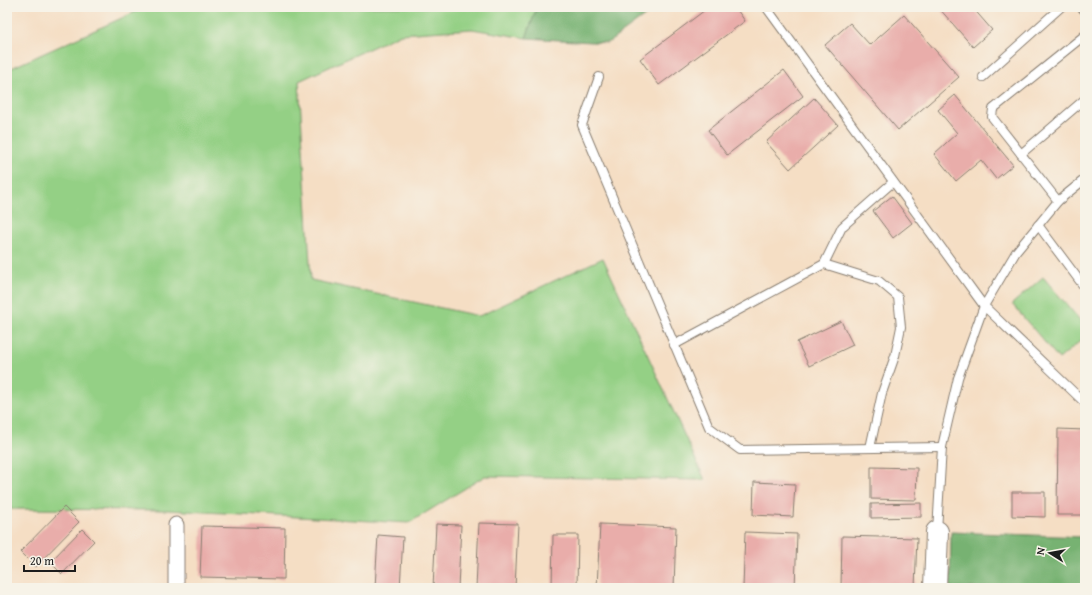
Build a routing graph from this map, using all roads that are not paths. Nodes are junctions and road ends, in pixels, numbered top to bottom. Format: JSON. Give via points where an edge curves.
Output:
{"nodes":[{"id":1,"x":766,"y":7,"type":"edge"},
{"id":2,"x":1061,"y":7,"type":"edge"},
{"id":3,"x":1081,"y":7,"type":"edge"},
{"id":4,"x":1085,"y":11,"type":"edge"},
{"id":5,"x":1085,"y":35,"type":"edge"},
{"id":6,"x":983,"y":76,"type":"dead end"},
{"id":7,"x":599,"y":77,"type":"dead end"},
{"id":8,"x":1085,"y":99,"type":"edge"},
{"id":9,"x":1021,"y":154,"type":"junction"},
{"id":10,"x":1085,"y":179,"type":"edge"},
{"id":11,"x":893,"y":182,"type":"junction"},
{"id":12,"x":1058,"y":201,"type":"junction"},
{"id":13,"x":1038,"y":225,"type":"junction"},
{"id":14,"x":824,"y":264,"type":"junction"},
{"id":15,"x":1085,"y":288,"type":"edge"},
{"id":16,"x":984,"y":306,"type":"junction"},
{"id":17,"x":674,"y":345,"type":"junction"},
{"id":18,"x":1085,"y":403,"type":"edge"},
{"id":19,"x":942,"y":447,"type":"junction"},
{"id":20,"x":870,"y":448,"type":"junction"},
{"id":21,"x":176,"y":525,"type":"dead end"},
{"id":22,"x":937,"y":532,"type":"joint"},
{"id":23,"x":176,"y":588,"type":"edge"},
{"id":24,"x":935,"y":588,"type":"edge"}],
"edges":[{"from":1,"to":11,"type":"lane"},
{"from":2,"to":6,"type":"lane"},
{"from":3,"to":4,"type":"lane"},
{"from":5,"to":9,"type":"lane","via":[[993,109],[992,117]]},
{"from":7,"to":17,"type":"lane","via":[[582,125]]},
{"from":8,"to":9,"type":"lane"},
{"from":9,"to":12,"type":"lane"},
{"from":10,"to":12,"type":"lane"},
{"from":11,"to":14,"type":"lane","via":[[842,227]]},
{"from":11,"to":16,"type":"lane"},
{"from":12,"to":13,"type":"lane"},
{"from":13,"to":15,"type":"lane"},
{"from":13,"to":16,"type":"lane","via":[[1016,252]]},
{"from":14,"to":17,"type":"lane"},
{"from":14,"to":20,"type":"lane","via":[[879,281],[898,297],[901,327],[895,356],[882,393]]},
{"from":16,"to":18,"type":"lane"},
{"from":16,"to":19,"type":"lane","via":[[958,378]]},
{"from":17,"to":20,"type":"lane","via":[[708,426],[740,450]]},
{"from":19,"to":20,"type":"lane"},
{"from":19,"to":22,"type":"lane"},
{"from":21,"to":23,"type":"street"},
{"from":22,"to":24,"type":"street"}]}
